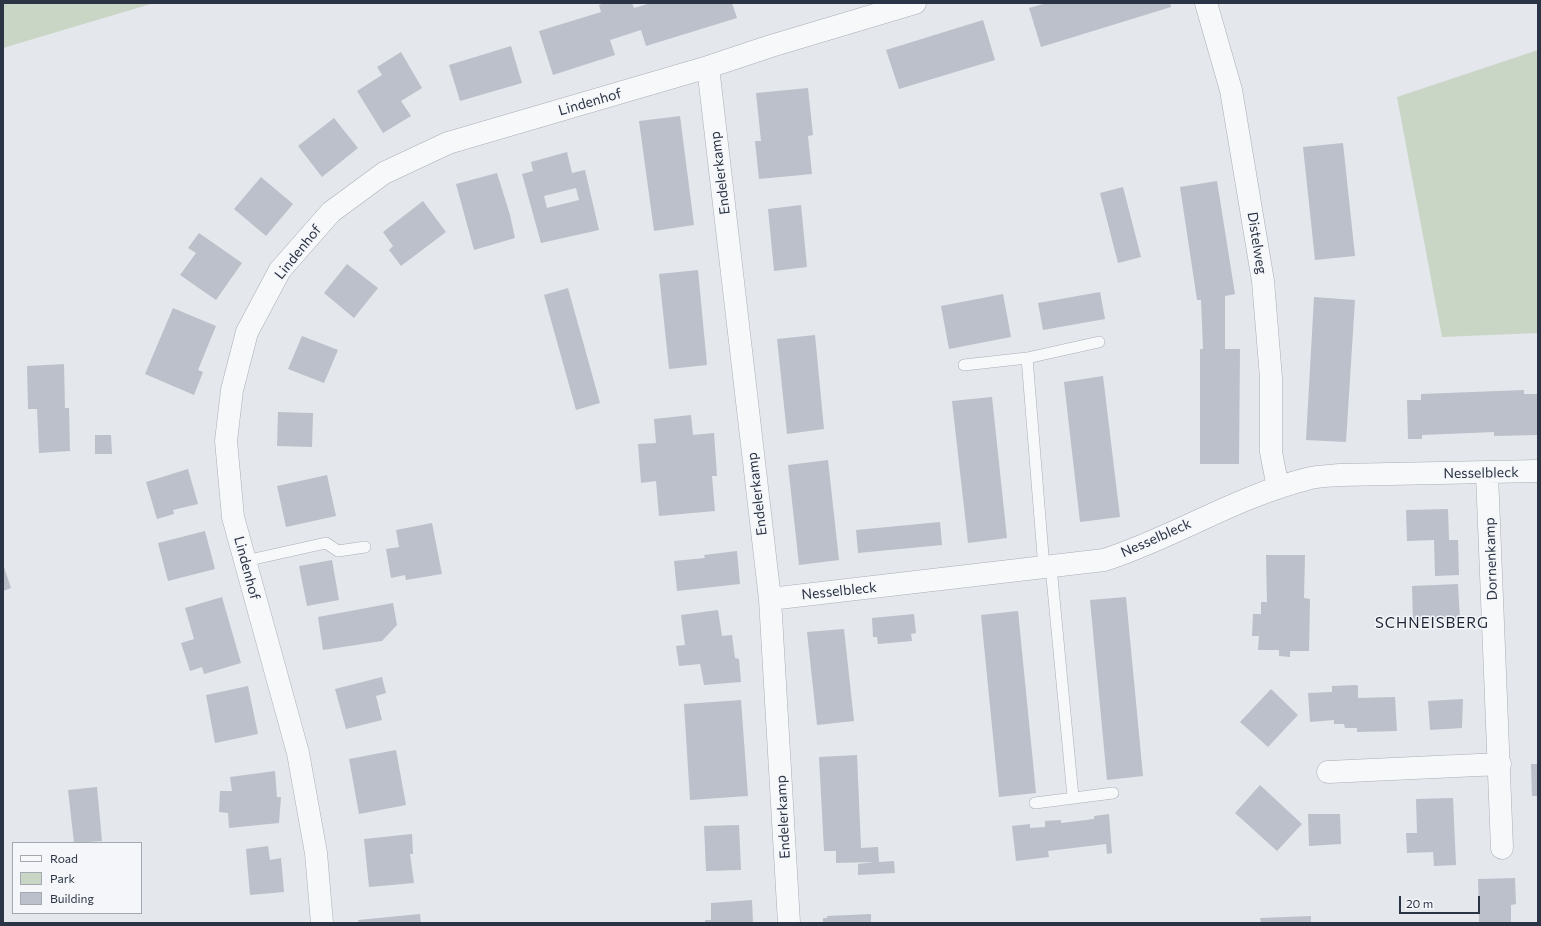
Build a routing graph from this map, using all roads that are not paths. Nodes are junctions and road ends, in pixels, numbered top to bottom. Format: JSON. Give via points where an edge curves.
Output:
{"nodes":[{"id":1,"x":915,"y":3,"type":"edge"},
{"id":2,"x":1206,"y":3,"type":"edge"},
{"id":3,"x":708,"y":67,"type":"junction"},
{"id":4,"x":1099,"y":342,"type":"dead end"},
{"id":5,"x":1027,"y":358,"type":"junction"},
{"id":6,"x":964,"y":365,"type":"dead end"},
{"id":7,"x":1538,"y":472,"type":"edge"},
{"id":8,"x":1487,"y":474,"type":"junction"},
{"id":9,"x":1278,"y":488,"type":"junction"},
{"id":10,"x":365,"y":546,"type":"dead end"},
{"id":11,"x":245,"y":561,"type":"junction"},
{"id":12,"x":1047,"y":568,"type":"junction"},
{"id":13,"x":770,"y":599,"type":"junction"},
{"id":14,"x":1500,"y":764,"type":"junction"},
{"id":15,"x":1328,"y":772,"type":"dead end"},
{"id":16,"x":1114,"y":793,"type":"dead end"},
{"id":17,"x":1073,"y":797,"type":"junction"},
{"id":18,"x":1035,"y":802,"type":"dead end"},
{"id":19,"x":1502,"y":848,"type":"dead end"},
{"id":20,"x":322,"y":923,"type":"edge"},
{"id":21,"x":789,"y":923,"type":"edge"}],
"edges":[{"from":1,"to":3,"type":"street","name":"Lindenhof"},
{"from":2,"to":9,"type":"street","name":"Distelweg","via":[[1231,90],[1264,281],[1271,378],[1271,452]]},
{"from":3,"to":11,"type":"street","name":"Lindenhof","via":[[448,143],[384,173],[331,212],[280,270],[247,332],[232,390],[226,441],[233,517]]},
{"from":3,"to":13,"type":"street","name":"Endelerkamp"},
{"from":4,"to":5,"type":"lane"},
{"from":5,"to":6,"type":"lane"},
{"from":5,"to":12,"type":"lane"},
{"from":7,"to":8,"type":"street","name":"Nesselbleck"},
{"from":8,"to":9,"type":"street","name":"Nesselbleck","via":[[1340,475],[1308,478]]},
{"from":8,"to":14,"type":"street","name":"Dornenkamp"},
{"from":9,"to":12,"type":"street","name":"Nesselbleck","via":[[1225,508],[1128,552],[1104,560]]},
{"from":10,"to":11,"type":"lane","via":[[338,551],[326,543]]},
{"from":11,"to":20,"type":"street","name":"Lindenhof","via":[[298,753],[316,853]]},
{"from":12,"to":13,"type":"street","name":"Nesselbleck"},
{"from":12,"to":17,"type":"lane"},
{"from":13,"to":21,"type":"street","name":"Endelerkamp"},
{"from":14,"to":15,"type":"street"},
{"from":14,"to":19,"type":"street","name":"Dornenkamp"},
{"from":16,"to":17,"type":"lane"},
{"from":17,"to":18,"type":"lane"}]}
